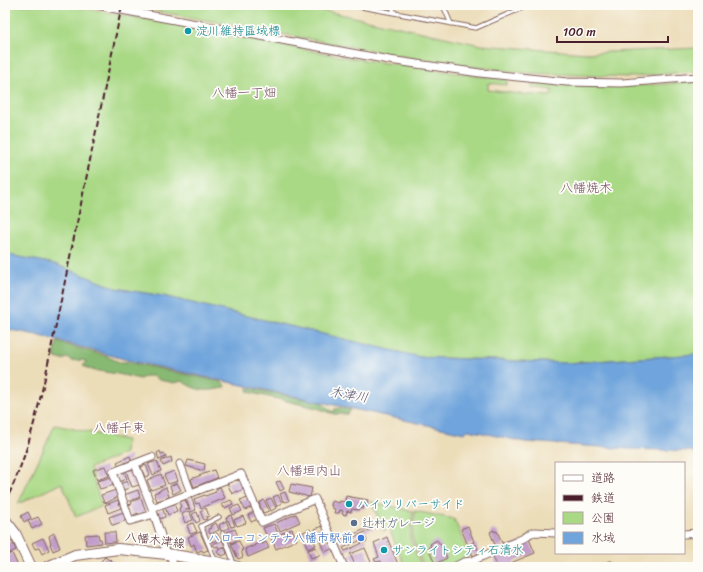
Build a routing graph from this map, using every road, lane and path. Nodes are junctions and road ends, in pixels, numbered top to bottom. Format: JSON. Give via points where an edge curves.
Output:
{"nodes":[{"id":1,"x":97,"y":5,"type":"edge"},
{"id":2,"x":351,"y":5,"type":"edge"},
{"id":3,"x":391,"y":5,"type":"edge"},
{"id":4,"x":443,"y":5,"type":"edge"},
{"id":5,"x":529,"y":5,"type":"edge"},
{"id":6,"x":395,"y":13,"type":"junction"},
{"id":7,"x":451,"y":24,"type":"junction"},
{"id":8,"x":698,"y":78,"type":"edge"},
{"id":9,"x":152,"y":458,"type":"dead end"},
{"id":10,"x":135,"y":464,"type":"junction"},
{"id":11,"x":180,"y":464,"type":"dead end"},
{"id":12,"x":191,"y":493,"type":"junction"},
{"id":13,"x":153,"y":511,"type":"junction"},
{"id":14,"x":219,"y":517,"type":"dead end"},
{"id":15,"x":5,"y":520,"type":"edge"},
{"id":16,"x":224,"y":533,"type":"dead end"},
{"id":17,"x":698,"y":533,"type":"edge"},
{"id":18,"x":555,"y":534,"type":"edge"},
{"id":19,"x":685,"y":534,"type":"edge"},
{"id":20,"x":169,"y":555,"type":"junction"},
{"id":21,"x":216,"y":562,"type":"junction"},
{"id":22,"x":31,"y":567,"type":"edge"},
{"id":23,"x":47,"y":567,"type":"edge"},
{"id":24,"x":173,"y":567,"type":"edge"},
{"id":25,"x":236,"y":567,"type":"edge"},
{"id":26,"x":344,"y":567,"type":"edge"},
{"id":27,"x":454,"y":567,"type":"edge"},
{"id":28,"x":605,"y":567,"type":"edge"},
{"id":29,"x":611,"y":567,"type":"edge"}],
"edges":[{"from":1,"to":8,"type":"street","via":[[389,60],[480,73],[567,82],[622,83]]},
{"from":2,"to":6,"type":"lane"},
{"from":3,"to":6,"type":"lane"},
{"from":4,"to":7,"type":"lane"},
{"from":5,"to":7,"type":"lane","via":[[476,28]]},
{"from":6,"to":7,"type":"lane"},
{"from":9,"to":10,"type":"street"},
{"from":10,"to":13,"type":"street"},
{"from":10,"to":13,"type":"street","via":[[113,472],[130,521]]},
{"from":11,"to":12,"type":"street"},
{"from":12,"to":13,"type":"street"},
{"from":12,"to":26,"type":"street","via":[[241,474],[262,522],[315,499]]},
{"from":13,"to":20,"type":"street"},
{"from":14,"to":21,"type":"lane","via":[[201,526]]},
{"from":15,"to":22,"type":"main road","via":[[15,533]]},
{"from":16,"to":25,"type":"lane"},
{"from":17,"to":19,"type":"street"},
{"from":18,"to":27,"type":"street","via":[[531,532],[524,538]]},
{"from":20,"to":21,"type":"main road","name":"八幡木津線"},
{"from":20,"to":23,"type":"main road","name":"八幡木津線","via":[[118,548],[75,555]]},
{"from":20,"to":24,"type":"street"},
{"from":21,"to":25,"type":"main road","name":"八幡木津線"},
{"from":28,"to":29,"type":"street"}]}
